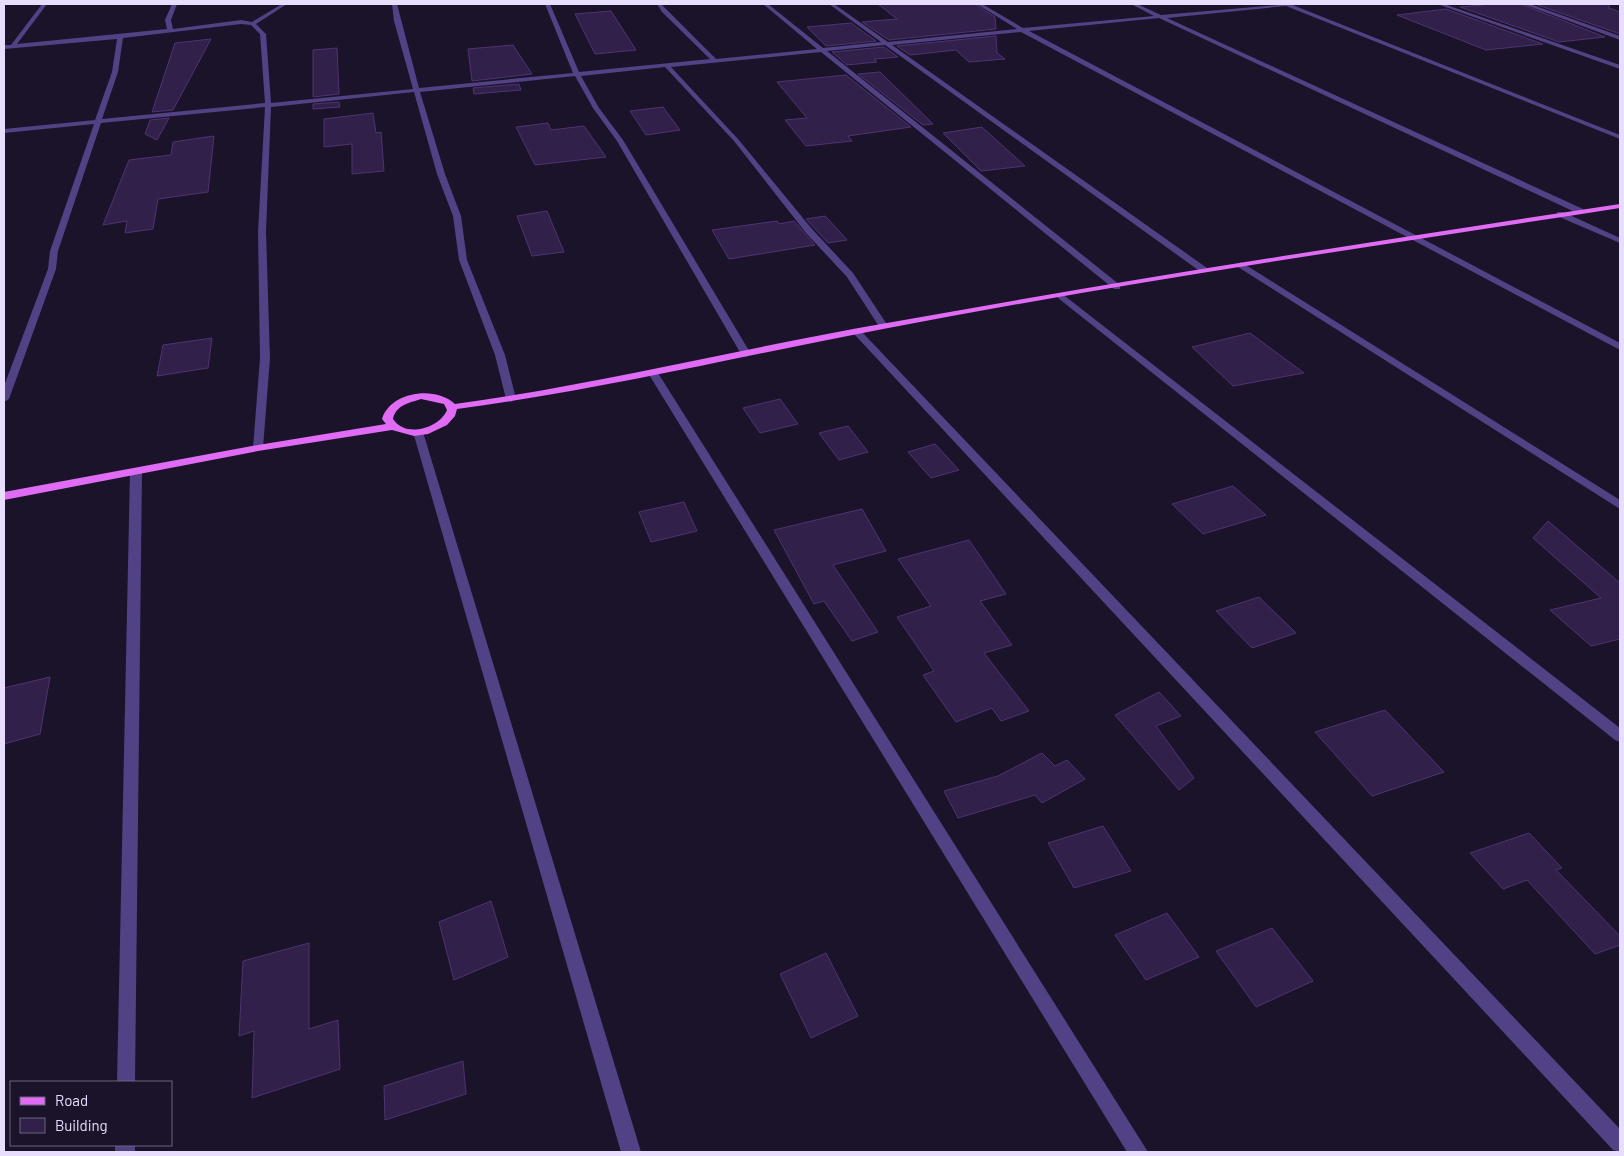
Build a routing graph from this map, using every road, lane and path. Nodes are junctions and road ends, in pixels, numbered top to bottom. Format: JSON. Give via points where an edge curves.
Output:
{"nodes":[{"id":1,"x":44,"y":4,"type":"edge"},
{"id":2,"x":174,"y":4,"type":"edge"},
{"id":3,"x":285,"y":4,"type":"edge"},
{"id":4,"x":394,"y":4,"type":"edge"},
{"id":5,"x":546,"y":4,"type":"edge"},
{"id":6,"x":659,"y":4,"type":"edge"},
{"id":7,"x":765,"y":4,"type":"edge"},
{"id":8,"x":831,"y":4,"type":"edge"},
{"id":9,"x":979,"y":4,"type":"edge"},
{"id":10,"x":1134,"y":4,"type":"edge"},
{"id":11,"x":1286,"y":4,"type":"edge"},
{"id":12,"x":1440,"y":4,"type":"edge"},
{"id":13,"x":1526,"y":4,"type":"edge"},
{"id":14,"x":1160,"y":16,"type":"junction"},
{"id":15,"x":253,"y":24,"type":"junction"},
{"id":16,"x":170,"y":30,"type":"junction"},
{"id":17,"x":1022,"y":30,"type":"junction"},
{"id":18,"x":120,"y":37,"type":"junction"},
{"id":19,"x":1620,"y":38,"type":"edge"},
{"id":20,"x":886,"y":43,"type":"junction"},
{"id":21,"x":13,"y":46,"type":"junction"},
{"id":22,"x":4,"y":47,"type":"edge"},
{"id":23,"x":822,"y":50,"type":"junction"},
{"id":24,"x":715,"y":61,"type":"junction"},
{"id":25,"x":667,"y":66,"type":"junction"},
{"id":26,"x":1620,"y":67,"type":"edge"},
{"id":27,"x":576,"y":74,"type":"junction"},
{"id":28,"x":418,"y":90,"type":"junction"},
{"id":29,"x":268,"y":105,"type":"junction"},
{"id":30,"x":97,"y":122,"type":"junction"},
{"id":31,"x":4,"y":131,"type":"edge"},
{"id":32,"x":1620,"y":137,"type":"edge"},
{"id":33,"x":1620,"y":206,"type":"edge"},
{"id":34,"x":1580,"y":211,"type":"junction"},
{"id":35,"x":1560,"y":214,"type":"junction"},
{"id":36,"x":1413,"y":238,"type":"junction"},
{"id":37,"x":1620,"y":241,"type":"edge"},
{"id":38,"x":1241,"y":265,"type":"junction"},
{"id":39,"x":1204,"y":270,"type":"junction"},
{"id":40,"x":1117,"y":287,"type":"junction"},
{"id":41,"x":1061,"y":296,"type":"junction"},
{"id":42,"x":883,"y":326,"type":"junction"},
{"id":43,"x":858,"y":333,"type":"junction"},
{"id":44,"x":1620,"y":347,"type":"edge"},
{"id":45,"x":746,"y":354,"type":"junction"},
{"id":46,"x":654,"y":373,"type":"junction"},
{"id":47,"x":4,"y":399,"type":"edge"},
{"id":48,"x":511,"y":399,"type":"junction"},
{"id":49,"x":452,"y":407,"type":"junction"},
{"id":50,"x":390,"y":427,"type":"junction"},
{"id":51,"x":418,"y":432,"type":"junction"},
{"id":52,"x":258,"y":448,"type":"junction"},
{"id":53,"x":136,"y":471,"type":"junction"},
{"id":54,"x":4,"y":496,"type":"edge"},
{"id":55,"x":1620,"y":505,"type":"edge"},
{"id":56,"x":1620,"y":736,"type":"edge"},
{"id":57,"x":126,"y":1081,"type":"edge"},
{"id":58,"x":1620,"y":1143,"type":"edge"},
{"id":59,"x":630,"y":1152,"type":"edge"},
{"id":60,"x":1138,"y":1152,"type":"edge"}],
"edges":[{"from":1,"to":21,"type":"street"},
{"from":2,"to":16,"type":"street","via":[[168,20]]},
{"from":3,"to":15,"type":"street"},
{"from":4,"to":28,"type":"street"},
{"from":5,"to":27,"type":"street"},
{"from":6,"to":24,"type":"street"},
{"from":7,"to":23,"type":"street"},
{"from":8,"to":20,"type":"street"},
{"from":9,"to":17,"type":"street"},
{"from":10,"to":14,"type":"street"},
{"from":11,"to":14,"type":"street"},
{"from":11,"to":32,"type":"street"},
{"from":12,"to":26,"type":"street"},
{"from":13,"to":19,"type":"street"},
{"from":14,"to":17,"type":"street"},
{"from":14,"to":34,"type":"street"},
{"from":15,"to":16,"type":"street","via":[[217,24]]},
{"from":15,"to":29,"type":"street","via":[[263,34]]},
{"from":16,"to":18,"type":"street"},
{"from":17,"to":20,"type":"street"},
{"from":17,"to":36,"type":"street"},
{"from":18,"to":21,"type":"street"},
{"from":18,"to":30,"type":"street","via":[[116,72]]},
{"from":20,"to":23,"type":"street"},
{"from":20,"to":39,"type":"street"},
{"from":21,"to":22,"type":"street"},
{"from":23,"to":24,"type":"street"},
{"from":23,"to":40,"type":"street"},
{"from":24,"to":25,"type":"street"},
{"from":25,"to":27,"type":"street"},
{"from":25,"to":42,"type":"street","via":[[736,140],[809,232],[850,275]]},
{"from":27,"to":28,"type":"street"},
{"from":27,"to":45,"type":"street","via":[[599,116],[620,140]]},
{"from":28,"to":29,"type":"street"},
{"from":28,"to":48,"type":"street","via":[[441,174],[457,216],[463,260],[500,355]]},
{"from":29,"to":30,"type":"street"},
{"from":29,"to":52,"type":"street","via":[[262,232],[265,358]]},
{"from":30,"to":31,"type":"street"},
{"from":30,"to":47,"type":"street","via":[[54,251],[52,269]]},
{"from":33,"to":34,"type":"main road"},
{"from":34,"to":35,"type":"main road"},
{"from":35,"to":36,"type":"main road"},
{"from":35,"to":37,"type":"street"},
{"from":36,"to":38,"type":"main road"},
{"from":36,"to":44,"type":"street"},
{"from":38,"to":39,"type":"main road"},
{"from":38,"to":55,"type":"street"},
{"from":39,"to":40,"type":"main road"},
{"from":40,"to":41,"type":"main road"},
{"from":41,"to":42,"type":"main road"},
{"from":41,"to":56,"type":"street"},
{"from":42,"to":43,"type":"main road"},
{"from":43,"to":45,"type":"main road"},
{"from":43,"to":58,"type":"street"},
{"from":45,"to":46,"type":"main road"},
{"from":46,"to":48,"type":"main road"},
{"from":46,"to":60,"type":"street"},
{"from":48,"to":49,"type":"main road"},
{"from":49,"to":50,"type":"main road","via":[[441,398],[420,396],[409,399],[387,415]]},
{"from":49,"to":51,"type":"main road","via":[[452,413],[440,425]]},
{"from":50,"to":51,"type":"main road","via":[[397,431]]},
{"from":50,"to":52,"type":"main road"},
{"from":51,"to":59,"type":"street"},
{"from":52,"to":53,"type":"main road"},
{"from":53,"to":54,"type":"main road"},
{"from":53,"to":57,"type":"street"}]}
